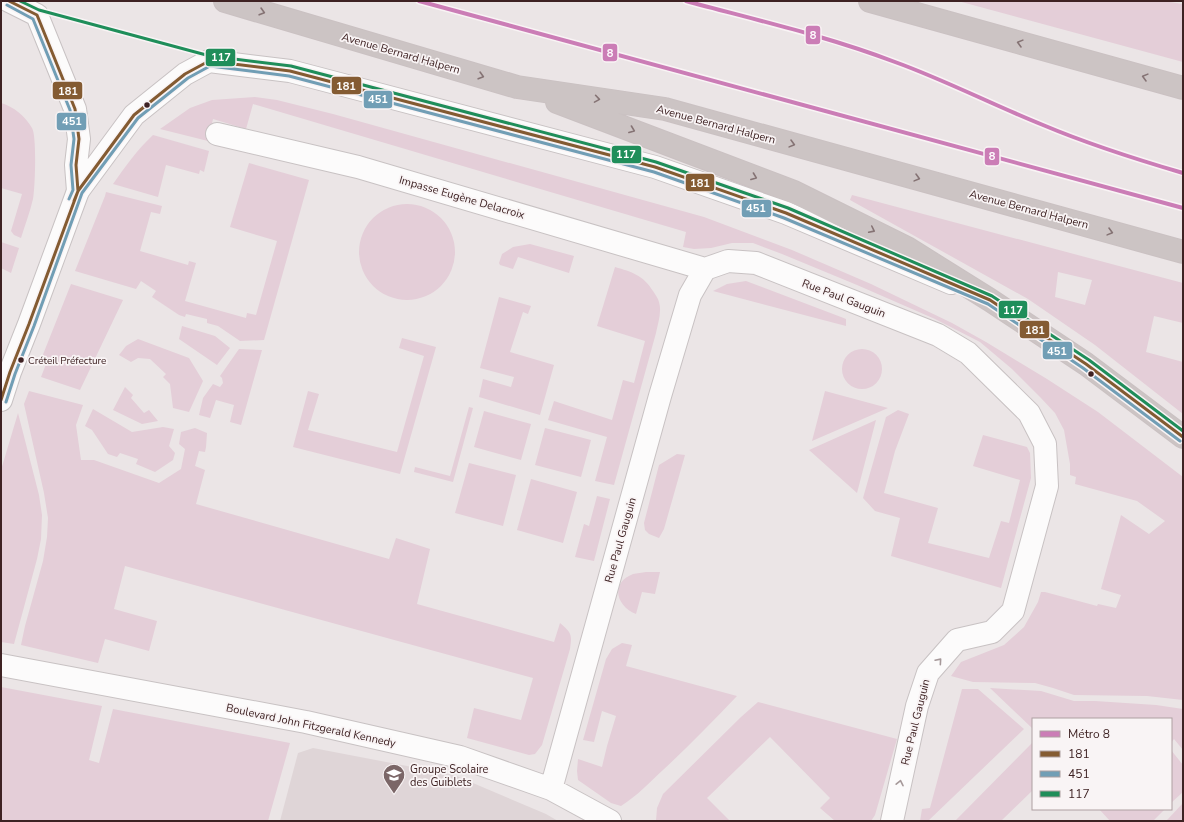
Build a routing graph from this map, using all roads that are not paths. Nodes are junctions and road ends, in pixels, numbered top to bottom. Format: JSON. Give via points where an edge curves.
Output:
{"nodes":[{"id":1,"x":9,"y":1,"type":"edge"},
{"id":2,"x":225,"y":1,"type":"edge"},
{"id":3,"x":870,"y":1,"type":"edge"},
{"id":4,"x":517,"y":87,"type":"junction"},
{"id":5,"x":1183,"y":88,"type":"edge"},
{"id":6,"x":217,"y":134,"type":"dead end"},
{"id":7,"x":78,"y":191,"type":"junction"},
{"id":8,"x":1183,"y":252,"type":"edge"},
{"id":9,"x":705,"y":269,"type":"junction"},
{"id":10,"x":990,"y":300,"type":"junction"},
{"id":11,"x":1,"y":397,"type":"edge"},
{"id":12,"x":1183,"y":437,"type":"edge"},
{"id":13,"x":1,"y":665,"type":"edge"},
{"id":14,"x":551,"y":789,"type":"junction"},
{"id":15,"x":610,"y":821,"type":"edge"},
{"id":16,"x":892,"y":821,"type":"edge"}],
"edges":[{"from":1,"to":7,"type":"street","via":[[36,15],[75,109],[79,139],[76,165]]},
{"from":2,"to":4,"type":"highway","name":"Avenue Bernard Halpern","one_way":true},
{"from":5,"to":3,"type":"highway","one_way":true},
{"from":4,"to":8,"type":"highway","name":"Avenue Bernard Halpern","one_way":true,"via":[[665,109]]},
{"from":4,"to":10,"type":"highway","one_way":true,"via":[[794,192],[907,248]]},
{"from":6,"to":9,"type":"street","name":"Impasse Eugène Delacroix","via":[[358,167]]},
{"from":7,"to":10,"type":"street","via":[[134,115],[185,74],[209,61],[290,71],[655,167],[786,213]]},
{"from":7,"to":11,"type":"street"},
{"from":9,"to":14,"type":"street","name":"Rue Paul Gauguin","via":[[690,294]]},
{"from":16,"to":9,"type":"street","name":"Rue Paul Gauguin","one_way":true,"via":[[917,706],[928,673],[957,640],[992,632],[1013,611],[1047,486],[1045,444],[1029,413],[968,353],[938,335],[756,263],[728,261]]},
{"from":10,"to":12,"type":"highway","via":[[1086,364]]},
{"from":13,"to":14,"type":"street","name":"Boulevard John Fitzgerald Kennedy","via":[[306,722],[460,757]]},
{"from":14,"to":15,"type":"street","name":"Boulevard John Fitzgerald Kennedy"}]}
